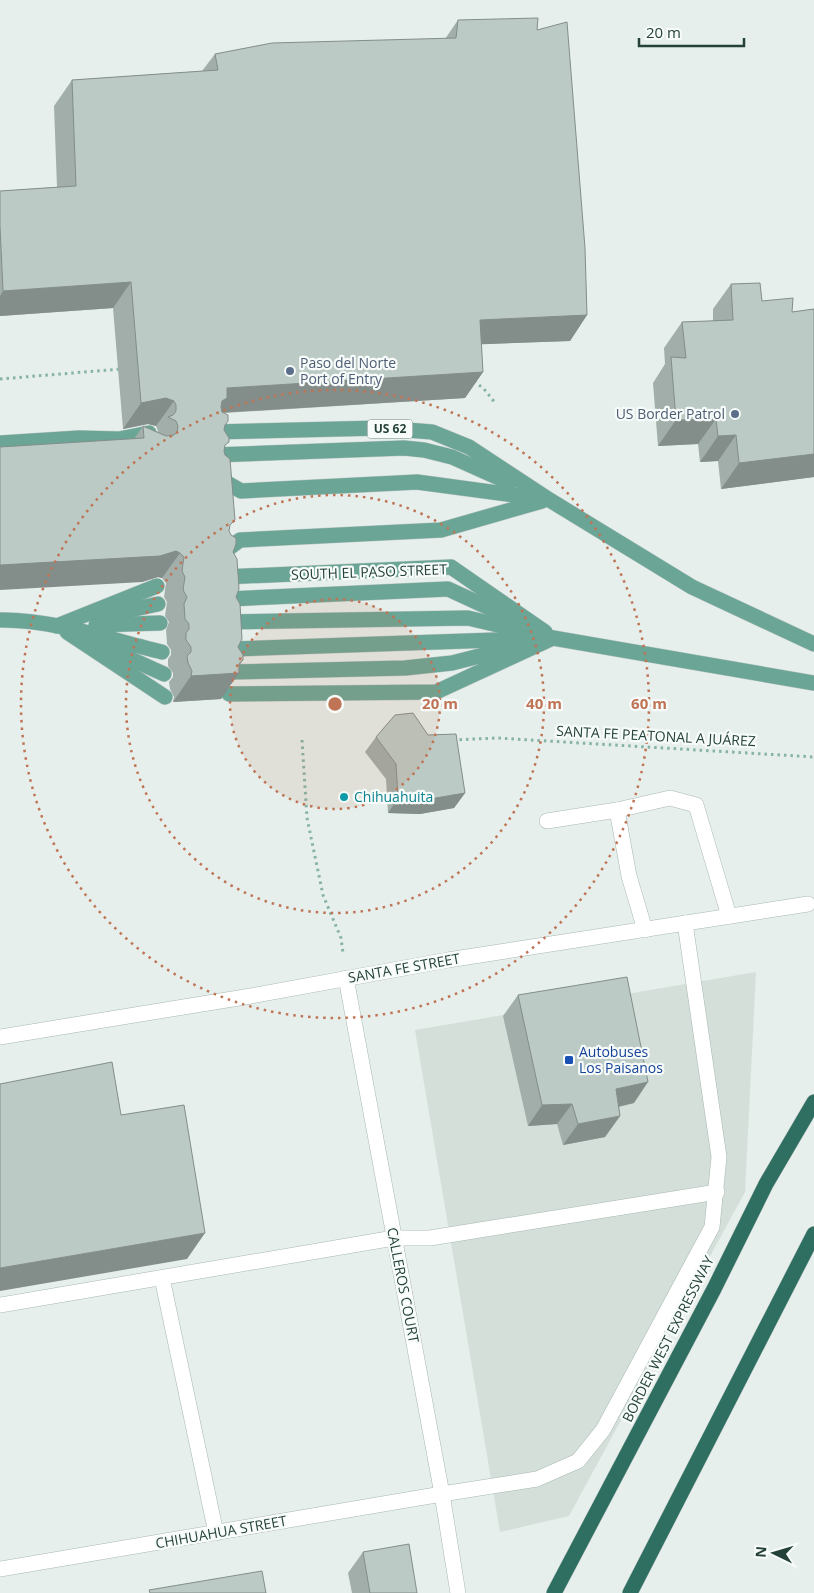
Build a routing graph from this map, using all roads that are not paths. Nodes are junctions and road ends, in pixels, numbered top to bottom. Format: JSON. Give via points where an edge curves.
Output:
{"nodes":[{"id":1,"x":212,"y":432,"type":"edge"},
{"id":2,"x":149,"y":433,"type":"edge"},
{"id":3,"x":119,"y":439,"type":"junction"},
{"id":4,"x":0,"y":443,"type":"edge"},
{"id":5,"x":143,"y":449,"type":"edge"},
{"id":6,"x":215,"y":455,"type":"edge"},
{"id":7,"x":215,"y":476,"type":"edge"},
{"id":8,"x":548,"y":499,"type":"junction"},
{"id":9,"x":220,"y":555,"type":"edge"},
{"id":10,"x":224,"y":576,"type":"edge"},
{"id":11,"x":157,"y":586,"type":"edge"},
{"id":12,"x":229,"y":599,"type":"edge"},
{"id":13,"x":158,"y":604,"type":"dead end"},
{"id":14,"x":0,"y":620,"type":"edge"},
{"id":15,"x":227,"y":622,"type":"edge"},
{"id":16,"x":160,"y":623,"type":"dead end"},
{"id":17,"x":57,"y":626,"type":"junction"},
{"id":18,"x":553,"y":638,"type":"junction"},
{"id":19,"x":814,"y":644,"type":"edge"},
{"id":20,"x":233,"y":649,"type":"edge"},
{"id":21,"x":162,"y":652,"type":"dead end"},
{"id":22,"x":229,"y":672,"type":"edge"},
{"id":23,"x":164,"y":674,"type":"dead end"},
{"id":24,"x":814,"y":683,"type":"edge"},
{"id":25,"x":230,"y":694,"type":"edge"},
{"id":26,"x":165,"y":697,"type":"dead end"},
{"id":27,"x":617,"y":810,"type":"junction"},
{"id":28,"x":547,"y":821,"type":"dead end"},
{"id":29,"x":808,"y":904,"type":"dead end"},
{"id":30,"x":729,"y":916,"type":"junction"},
{"id":31,"x":685,"y":923,"type":"junction"},
{"id":32,"x":645,"y":930,"type":"junction"},
{"id":33,"x":346,"y":978,"type":"junction"},
{"id":34,"x":0,"y":1037,"type":"edge"},
{"id":35,"x":814,"y":1102,"type":"edge"},
{"id":36,"x":717,"y":1192,"type":"junction"},
{"id":37,"x":814,"y":1234,"type":"edge"},
{"id":38,"x":394,"y":1238,"type":"junction"},
{"id":39,"x":162,"y":1278,"type":"junction"},
{"id":40,"x":0,"y":1306,"type":"edge"},
{"id":41,"x":442,"y":1494,"type":"junction"},
{"id":42,"x":216,"y":1533,"type":"junction"},
{"id":43,"x":0,"y":1570,"type":"edge"},
{"id":44,"x":458,"y":1593,"type":"edge"},
{"id":45,"x":554,"y":1593,"type":"edge"},
{"id":46,"x":630,"y":1593,"type":"edge"}],
"edges":[{"from":1,"to":8,"type":"main road","number":"US 62","via":[[381,428],[432,432],[469,447]]},
{"from":2,"to":3,"type":"main road"},
{"from":3,"to":4,"type":"main road"},
{"from":3,"to":5,"type":"main road"},
{"from":6,"to":8,"type":"main road","number":"US 62","via":[[424,450],[452,457]]},
{"from":7,"to":8,"type":"main road","number":"US 62","via":[[242,491],[417,482]]},
{"from":8,"to":9,"type":"main road","via":[[441,530],[240,540]]},
{"from":8,"to":19,"type":"main road","number":"US 62","via":[[692,587]]},
{"from":10,"to":18,"type":"main road","name":"SOUTH EL PASO STREET","via":[[451,567]]},
{"from":11,"to":17,"type":"main road"},
{"from":12,"to":18,"type":"main road","name":"SOUTH EL PASO STREET","via":[[448,589]]},
{"from":13,"to":17,"type":"main road"},
{"from":14,"to":17,"type":"main road"},
{"from":15,"to":18,"type":"main road","name":"SOUTH EL PASO STREET","via":[[468,618]]},
{"from":16,"to":17,"type":"main road"},
{"from":17,"to":21,"type":"main road"},
{"from":17,"to":23,"type":"main road"},
{"from":17,"to":26,"type":"main road"},
{"from":18,"to":20,"type":"main road","name":"SOUTH EL PASO STREET"},
{"from":18,"to":22,"type":"main road","name":"SOUTH EL PASO STREET","via":[[452,663],[405,668]]},
{"from":18,"to":24,"type":"main road","name":"SOUTH EL PASO STREET"},
{"from":18,"to":25,"type":"main road","via":[[436,692]]},
{"from":27,"to":28,"type":"street"},
{"from":27,"to":30,"type":"street","via":[[670,798],[696,805]]},
{"from":27,"to":32,"type":"street","via":[[629,876]]},
{"from":29,"to":30,"type":"street","name":"SANTA FE STREET"},
{"from":30,"to":31,"type":"street","name":"SANTA FE STREET"},
{"from":31,"to":32,"type":"street","name":"SANTA FE STREET"},
{"from":31,"to":36,"type":"street","name":"CHIHUAHUA STREET","via":[[719,1158]]},
{"from":32,"to":33,"type":"street","name":"SANTA FE STREET"},
{"from":33,"to":34,"type":"street","name":"SANTA FE STREET"},
{"from":33,"to":38,"type":"street","name":"CALLEROS COURT"},
{"from":35,"to":45,"type":"highway","name":"BORDER WEST EXPRESSWAY","via":[[766,1184]]},
{"from":36,"to":38,"type":"street","via":[[430,1238]]},
{"from":36,"to":41,"type":"street","name":"CHIHUAHUA STREET","via":[[712,1227],[603,1430],[578,1462],[538,1479]]},
{"from":37,"to":46,"type":"highway"},
{"from":38,"to":39,"type":"street"},
{"from":38,"to":41,"type":"street","name":"CALLEROS COURT"},
{"from":39,"to":40,"type":"street"},
{"from":39,"to":42,"type":"street"},
{"from":41,"to":42,"type":"street","name":"CHIHUAHUA STREET"},
{"from":41,"to":44,"type":"street","name":"CALLEROS COURT"},
{"from":42,"to":43,"type":"street","name":"CHIHUAHUA STREET"}]}
